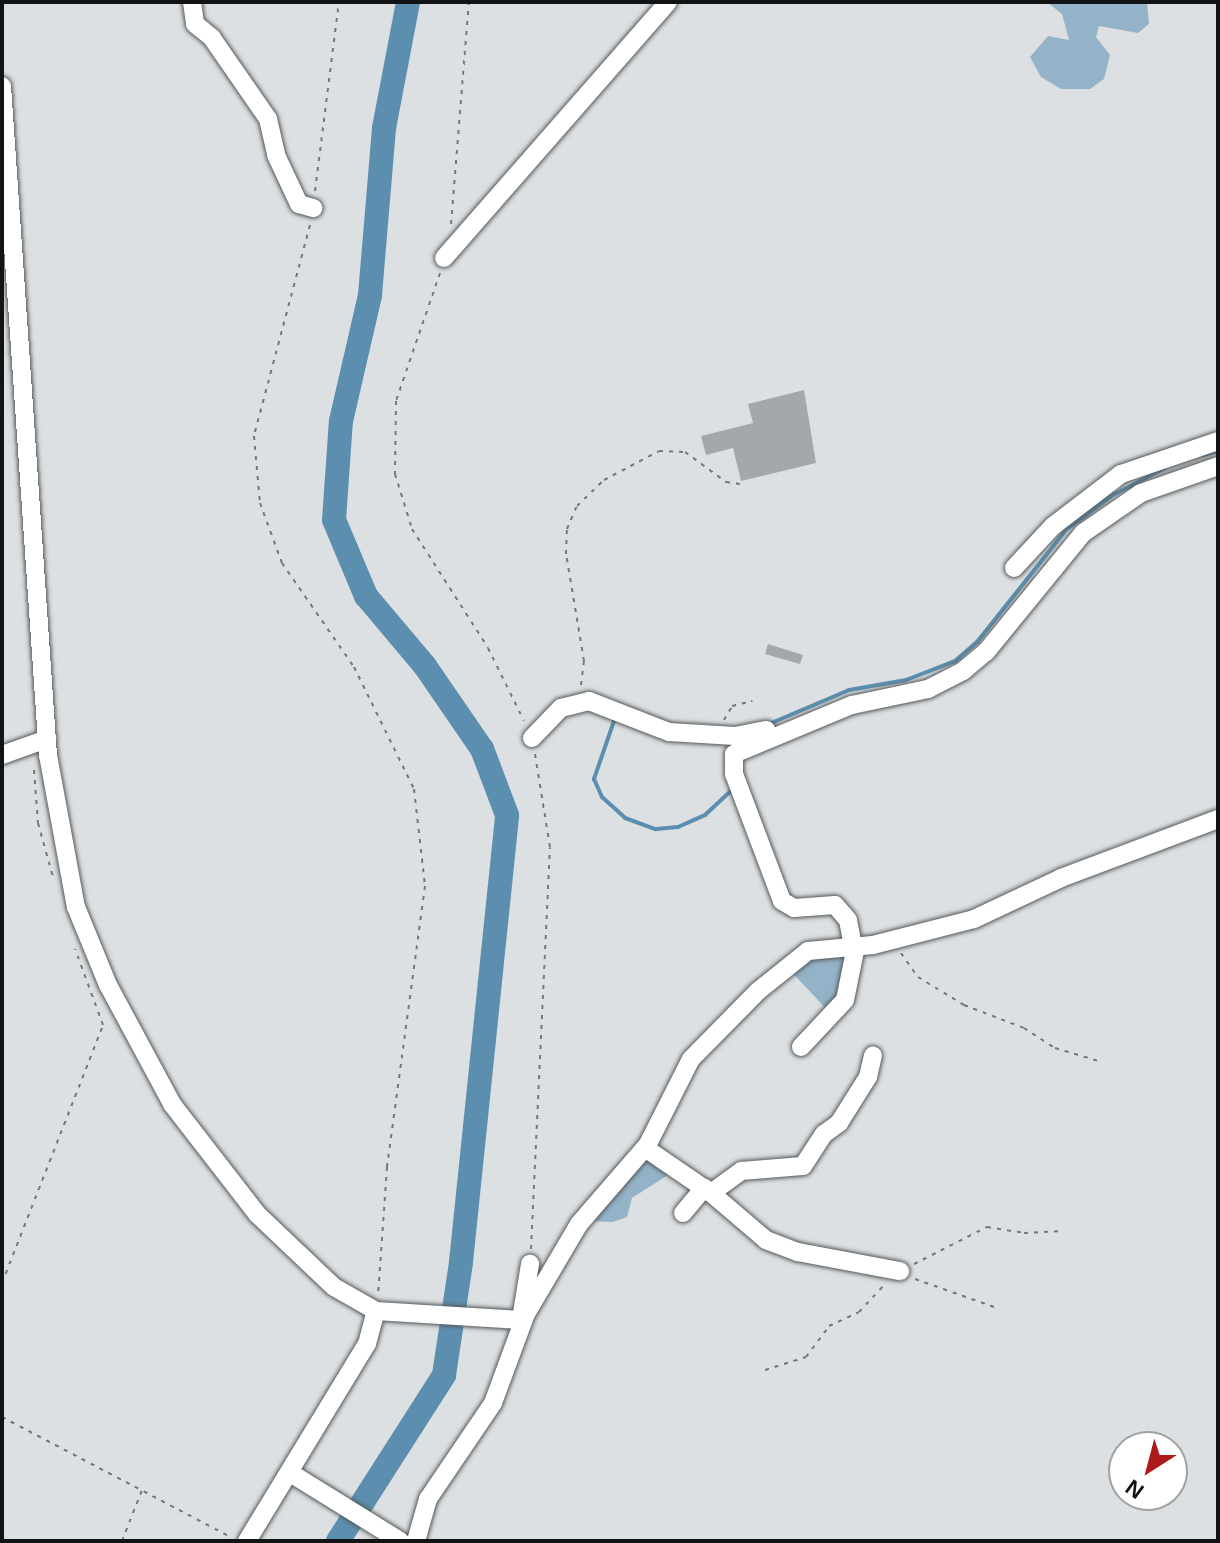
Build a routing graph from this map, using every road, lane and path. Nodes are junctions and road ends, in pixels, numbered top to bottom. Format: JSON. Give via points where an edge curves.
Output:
{"nodes":[{"id":1,"x":192,"y":2,"type":"edge"},
{"id":2,"x":339,"y":2,"type":"edge"},
{"id":3,"x":469,"y":2,"type":"edge"},
{"id":4,"x":668,"y":2,"type":"edge"},
{"id":5,"x":2,"y":86,"type":"edge"},
{"id":6,"x":313,"y":208,"type":"junction"},
{"id":7,"x":450,"y":227,"type":"dead end"},
{"id":8,"x":444,"y":258,"type":"joint"},
{"id":9,"x":10,"y":291,"type":"edge"},
{"id":10,"x":1218,"y":441,"type":"edge"},
{"id":11,"x":1218,"y":466,"type":"edge"},
{"id":12,"x":740,"y":484,"type":"dead end"},
{"id":13,"x":1014,"y":568,"type":"dead end"},
{"id":14,"x":579,"y":702,"type":"junction"},
{"id":15,"x":766,"y":730,"type":"dead end"},
{"id":16,"x":532,"y":738,"type":"junction"},
{"id":17,"x":39,"y":742,"type":"junction"},
{"id":18,"x":2,"y":755,"type":"edge"},
{"id":19,"x":1218,"y":819,"type":"edge"},
{"id":20,"x":55,"y":884,"type":"dead end"},
{"id":21,"x":899,"y":940,"type":"junction"},
{"id":22,"x":73,"y":943,"type":"dead end"},
{"id":23,"x":854,"y":946,"type":"junction"},
{"id":24,"x":801,"y":1047,"type":"dead end"},
{"id":25,"x":873,"y":1056,"type":"dead end"},
{"id":26,"x":1102,"y":1062,"type":"dead end"},
{"id":27,"x":645,"y":1148,"type":"junction"},
{"id":28,"x":708,"y":1190,"type":"junction"},
{"id":29,"x":683,"y":1213,"type":"dead end"},
{"id":30,"x":1058,"y":1231,"type":"dead end"},
{"id":31,"x":530,"y":1264,"type":"joint"},
{"id":32,"x":900,"y":1271,"type":"junction"},
{"id":33,"x":2,"y":1283,"type":"edge"},
{"id":34,"x":997,"y":1308,"type":"dead end"},
{"id":35,"x":376,"y":1311,"type":"junction"},
{"id":36,"x":515,"y":1323,"type":"junction"},
{"id":37,"x":765,"y":1370,"type":"dead end"},
{"id":38,"x":2,"y":1417,"type":"edge"},
{"id":39,"x":292,"y":1474,"type":"junction"},
{"id":40,"x":142,"y":1490,"type":"junction"},
{"id":41,"x":122,"y":1541,"type":"edge"},
{"id":42,"x":240,"y":1541,"type":"edge"},
{"id":43,"x":247,"y":1541,"type":"edge"},
{"id":44,"x":400,"y":1541,"type":"edge"},
{"id":45,"x":416,"y":1541,"type":"edge"}],
"edges":[{"from":1,"to":6,"type":"street","via":[[195,24],[212,38],[268,119],[276,155],[299,204]]},
{"from":2,"to":6,"type":"path"},
{"from":3,"to":7,"type":"path"},
{"from":4,"to":8,"type":"street"},
{"from":5,"to":9,"type":"street"},
{"from":6,"to":35,"type":"path","via":[[254,436],[260,503],[282,563],[354,667],[414,789],[425,886],[387,1167]]},
{"from":8,"to":16,"type":"path","via":[[394,410],[395,474],[412,529],[488,648]]},
{"from":9,"to":17,"type":"street"},
{"from":10,"to":13,"type":"street","via":[[1121,474],[1053,526]]},
{"from":11,"to":23,"type":"street","via":[[1141,493],[1083,533],[986,652],[963,671],[928,689],[852,705],[734,754],[734,774],[782,901],[794,908],[835,905],[848,920]]},
{"from":12,"to":14,"type":"path","via":[[726,482],[685,452],[659,451],[604,480],[577,506],[567,529],[566,554],[584,661]]},
{"from":14,"to":15,"type":"street","via":[[601,704],[669,732],[735,736]]},
{"from":14,"to":16,"type":"street","via":[[561,708]]},
{"from":16,"to":31,"type":"path","via":[[550,847]]},
{"from":17,"to":18,"type":"street"},
{"from":17,"to":20,"type":"path","via":[[38,823]]},
{"from":17,"to":35,"type":"street","via":[[76,907],[142,1056],[257,1214],[334,1287]]},
{"from":19,"to":21,"type":"street","via":[[1061,878],[996,911]]},
{"from":21,"to":23,"type":"street"},
{"from":21,"to":26,"type":"path","via":[[909,966],[932,987],[1024,1028],[1055,1048]]},
{"from":22,"to":33,"type":"path","via":[[103,1025]]},
{"from":23,"to":24,"type":"street","via":[[845,1000]]},
{"from":23,"to":27,"type":"street","via":[[801,954],[737,1010],[691,1059]]},
{"from":25,"to":28,"type":"street","via":[[868,1077],[844,1116],[803,1166],[741,1171]]},
{"from":27,"to":28,"type":"street"},
{"from":27,"to":36,"type":"street","via":[[583,1218]]},
{"from":28,"to":29,"type":"street"},
{"from":28,"to":32,"type":"street","via":[[738,1220],[781,1246]]},
{"from":30,"to":32,"type":"path","via":[[987,1227]]},
{"from":31,"to":36,"type":"street"},
{"from":32,"to":34,"type":"path"},
{"from":32,"to":37,"type":"path","via":[[859,1312],[829,1326],[806,1357]]},
{"from":35,"to":36,"type":"street"},
{"from":35,"to":39,"type":"street","via":[[367,1344]]},
{"from":36,"to":45,"type":"street","via":[[493,1403],[428,1499]]},
{"from":38,"to":40,"type":"path"},
{"from":39,"to":43,"type":"street"},
{"from":39,"to":44,"type":"street"},
{"from":40,"to":41,"type":"path"},
{"from":40,"to":42,"type":"path"}]}
